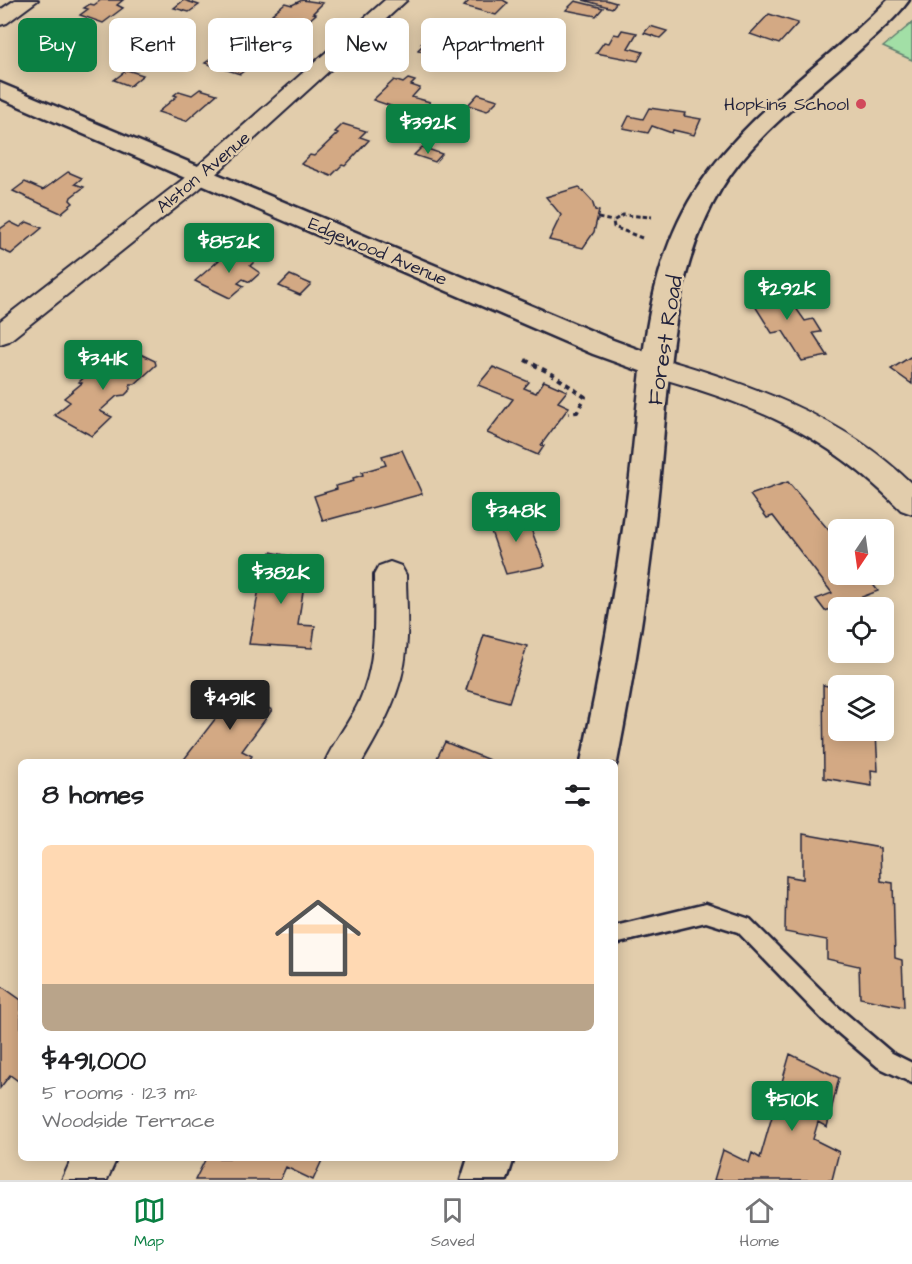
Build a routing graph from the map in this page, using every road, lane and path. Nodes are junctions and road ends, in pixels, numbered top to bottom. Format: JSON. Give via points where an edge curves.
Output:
{"nodes":[{"id":1,"x":28,"y":0,"type":"edge"},
{"id":2,"x":397,"y":0,"type":"edge"},
{"id":3,"x":899,"y":0,"type":"edge"},
{"id":4,"x":0,"y":19,"type":"edge"},
{"id":5,"x":0,"y":90,"type":"edge"},
{"id":6,"x":201,"y":176,"type":"junction"},
{"id":7,"x":652,"y":217,"type":"dead end"},
{"id":8,"x":598,"y":218,"type":"dead end"},
{"id":9,"x":613,"y":221,"type":"junction"},
{"id":10,"x":642,"y":238,"type":"dead end"},
{"id":11,"x":0,"y":335,"type":"edge"},
{"id":12,"x":525,"y":360,"type":"dead end"},
{"id":13,"x":657,"y":367,"type":"junction"},
{"id":14,"x":569,"y":413,"type":"dead end"},
{"id":15,"x":912,"y":502,"type":"edge"},
{"id":16,"x":390,"y":575,"type":"dead end"},
{"id":17,"x":344,"y":759,"type":"edge"},
{"id":18,"x":600,"y":759,"type":"edge"},
{"id":19,"x":618,"y":934,"type":"edge"},
{"id":20,"x":912,"y":1073,"type":"edge"},
{"id":21,"x":94,"y":1161,"type":"edge"},
{"id":22,"x":490,"y":1161,"type":"edge"},
{"id":23,"x":84,"y":1180,"type":"edge"},
{"id":24,"x":484,"y":1180,"type":"edge"}],
"edges":[{"from":1,"to":4,"type":"street"},
{"from":2,"to":6,"type":"street","name":"Alston Avenue"},
{"from":3,"to":13,"type":"main road","name":"Forest Road","via":[[765,124],[711,186],[690,225],[674,270]]},
{"from":5,"to":6,"type":"main road","name":"Edgewood Avenue"},
{"from":6,"to":11,"type":"street","name":"Alston Avenue"},
{"from":6,"to":13,"type":"main road","name":"Edgewood Avenue"},
{"from":7,"to":9,"type":"path","via":[[623,215]]},
{"from":8,"to":9,"type":"path"},
{"from":9,"to":10,"type":"path","via":[[621,232]]},
{"from":12,"to":14,"type":"path","via":[[585,397],[577,412]]},
{"from":13,"to":15,"type":"street","via":[[739,392],[804,419],[836,436],[886,474]]},
{"from":13,"to":18,"type":"main road","name":"Forest Road","via":[[618,677]]},
{"from":16,"to":17,"type":"street","via":[[390,652],[379,693]]},
{"from":19,"to":20,"type":"lane","via":[[706,913],[744,925],[830,1012],[885,1060]]},
{"from":21,"to":23,"type":"street"},
{"from":22,"to":24,"type":"main road"}]}
